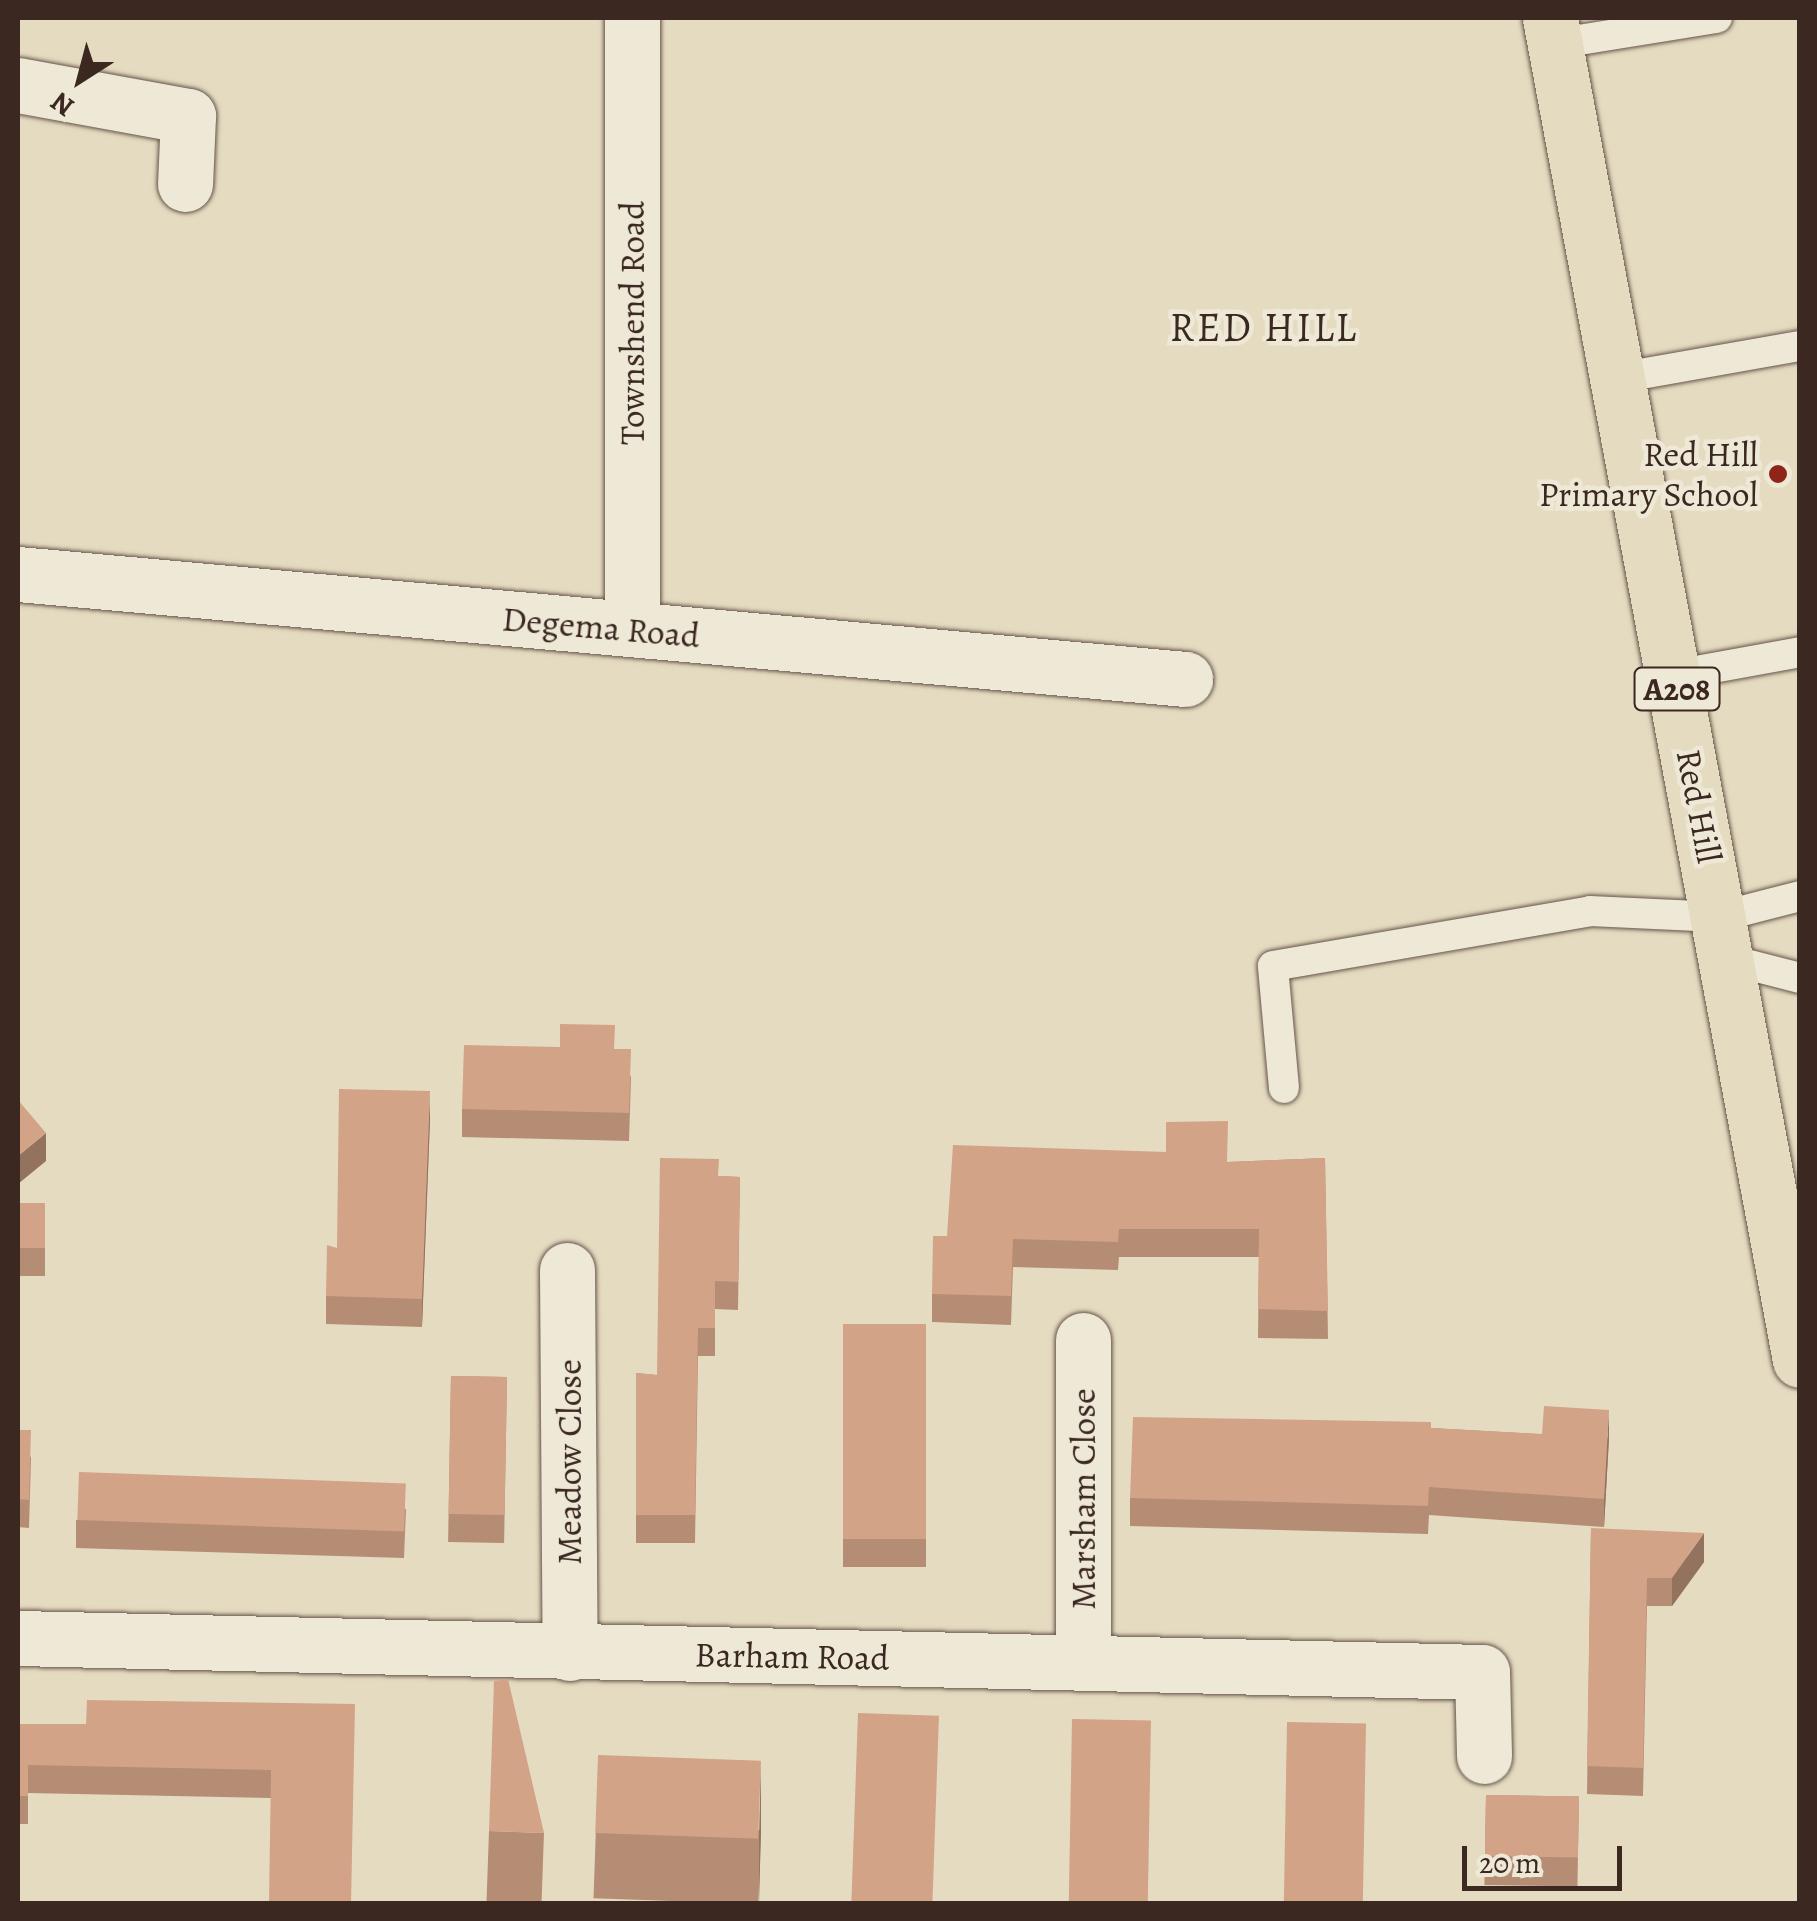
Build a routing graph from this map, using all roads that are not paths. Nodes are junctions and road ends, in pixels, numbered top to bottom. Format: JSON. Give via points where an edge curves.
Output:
{"nodes":[{"id":1,"x":632,"y":18,"type":"edge"},
{"id":2,"x":1717,"y":18,"type":"edge"},
{"id":3,"x":1551,"y":31,"type":"edge"},
{"id":4,"x":18,"y":84,"type":"edge"},
{"id":5,"x":185,"y":184,"type":"dead end"},
{"id":6,"x":1800,"y":346,"type":"edge"},
{"id":7,"x":1618,"y":378,"type":"junction"},
{"id":8,"x":18,"y":574,"type":"edge"},
{"id":9,"x":632,"y":629,"type":"junction"},
{"id":10,"x":1800,"y":652,"type":"edge"},
{"id":11,"x":1674,"y":675,"type":"junction"},
{"id":12,"x":1185,"y":679,"type":"dead end"},
{"id":13,"x":1800,"y":896,"type":"edge"},
{"id":14,"x":1723,"y":938,"type":"junction"},
{"id":15,"x":1800,"y":978,"type":"edge"},
{"id":16,"x":1284,"y":1088,"type":"dead end"},
{"id":17,"x":568,"y":1270,"type":"dead end"},
{"id":18,"x":1083,"y":1340,"type":"dead end"},
{"id":19,"x":1800,"y":1360,"type":"edge"},
{"id":20,"x":18,"y":1638,"type":"edge"},
{"id":21,"x":570,"y":1653,"type":"junction"},
{"id":22,"x":1083,"y":1659,"type":"junction"},
{"id":23,"x":1484,"y":1756,"type":"dead end"}],
"edges":[{"from":1,"to":9,"type":"street","name":"Townshend Road"},
{"from":2,"to":3,"type":"lane"},
{"from":3,"to":7,"type":"main road","name":"Red Hill","number":"A208"},
{"from":4,"to":5,"type":"street","via":[[188,116]]},
{"from":6,"to":7,"type":"lane"},
{"from":7,"to":11,"type":"main road","name":"Red Hill","number":"A208"},
{"from":8,"to":9,"type":"street","name":"Degema Road"},
{"from":9,"to":12,"type":"street","name":"Degema Road"},
{"from":10,"to":11,"type":"lane"},
{"from":11,"to":14,"type":"main road","name":"Red Hill","number":"A208"},
{"from":13,"to":14,"type":"lane"},
{"from":14,"to":15,"type":"lane"},
{"from":14,"to":16,"type":"lane","via":[[1590,911],[1273,966]]},
{"from":14,"to":19,"type":"main road","name":"Red Hill","number":"A208"},
{"from":17,"to":21,"type":"street","name":"Meadow Close"},
{"from":18,"to":22,"type":"street","name":"Marsham Close"},
{"from":20,"to":21,"type":"street","name":"Barham Road"},
{"from":21,"to":22,"type":"street","name":"Barham Road"},
{"from":22,"to":23,"type":"street","name":"Barham Road","via":[[1482,1672]]}]}
